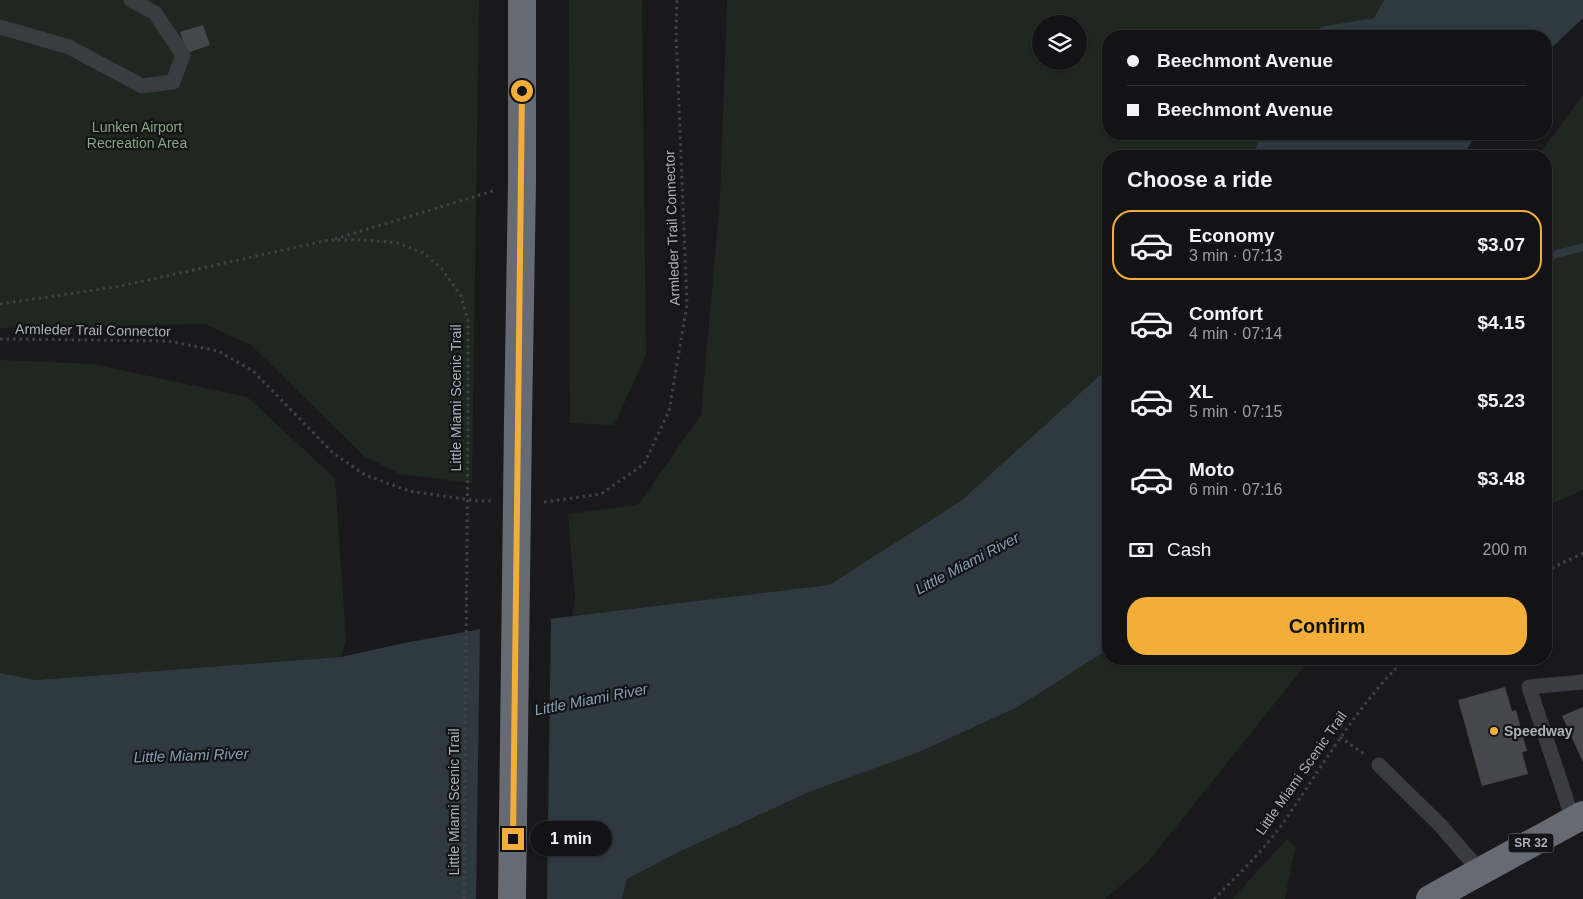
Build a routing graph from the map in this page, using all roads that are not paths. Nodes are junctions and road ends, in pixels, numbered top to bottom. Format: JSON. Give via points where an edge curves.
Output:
{"nodes":[{"id":1,"x":131,"y":0,"type":"edge"},
{"id":2,"x":522,"y":0,"type":"edge"},
{"id":3,"x":0,"y":28,"type":"edge"},
{"id":4,"x":1583,"y":682,"type":"edge"},
{"id":5,"x":1379,"y":765,"type":"road end"},
{"id":6,"x":1578,"y":818,"type":"edge"},
{"id":7,"x":1480,"y":871,"type":"junction"},
{"id":8,"x":512,"y":899,"type":"edge"},
{"id":9,"x":1430,"y":899,"type":"edge"}],
"edges":[{"from":1,"to":3,"type":"lane","via":[[155,13],[183,55],[173,82],[142,86],[68,47]]},
{"from":2,"to":8,"type":"highway","bridge":true},
{"from":4,"to":6,"type":"lane","via":[[1529,687]]},
{"from":5,"to":7,"type":"lane","via":[[1441,826]]},
{"from":6,"to":7,"type":"highway","number":"SR 32"},
{"from":7,"to":9,"type":"highway","number":"SR 32"}]}
